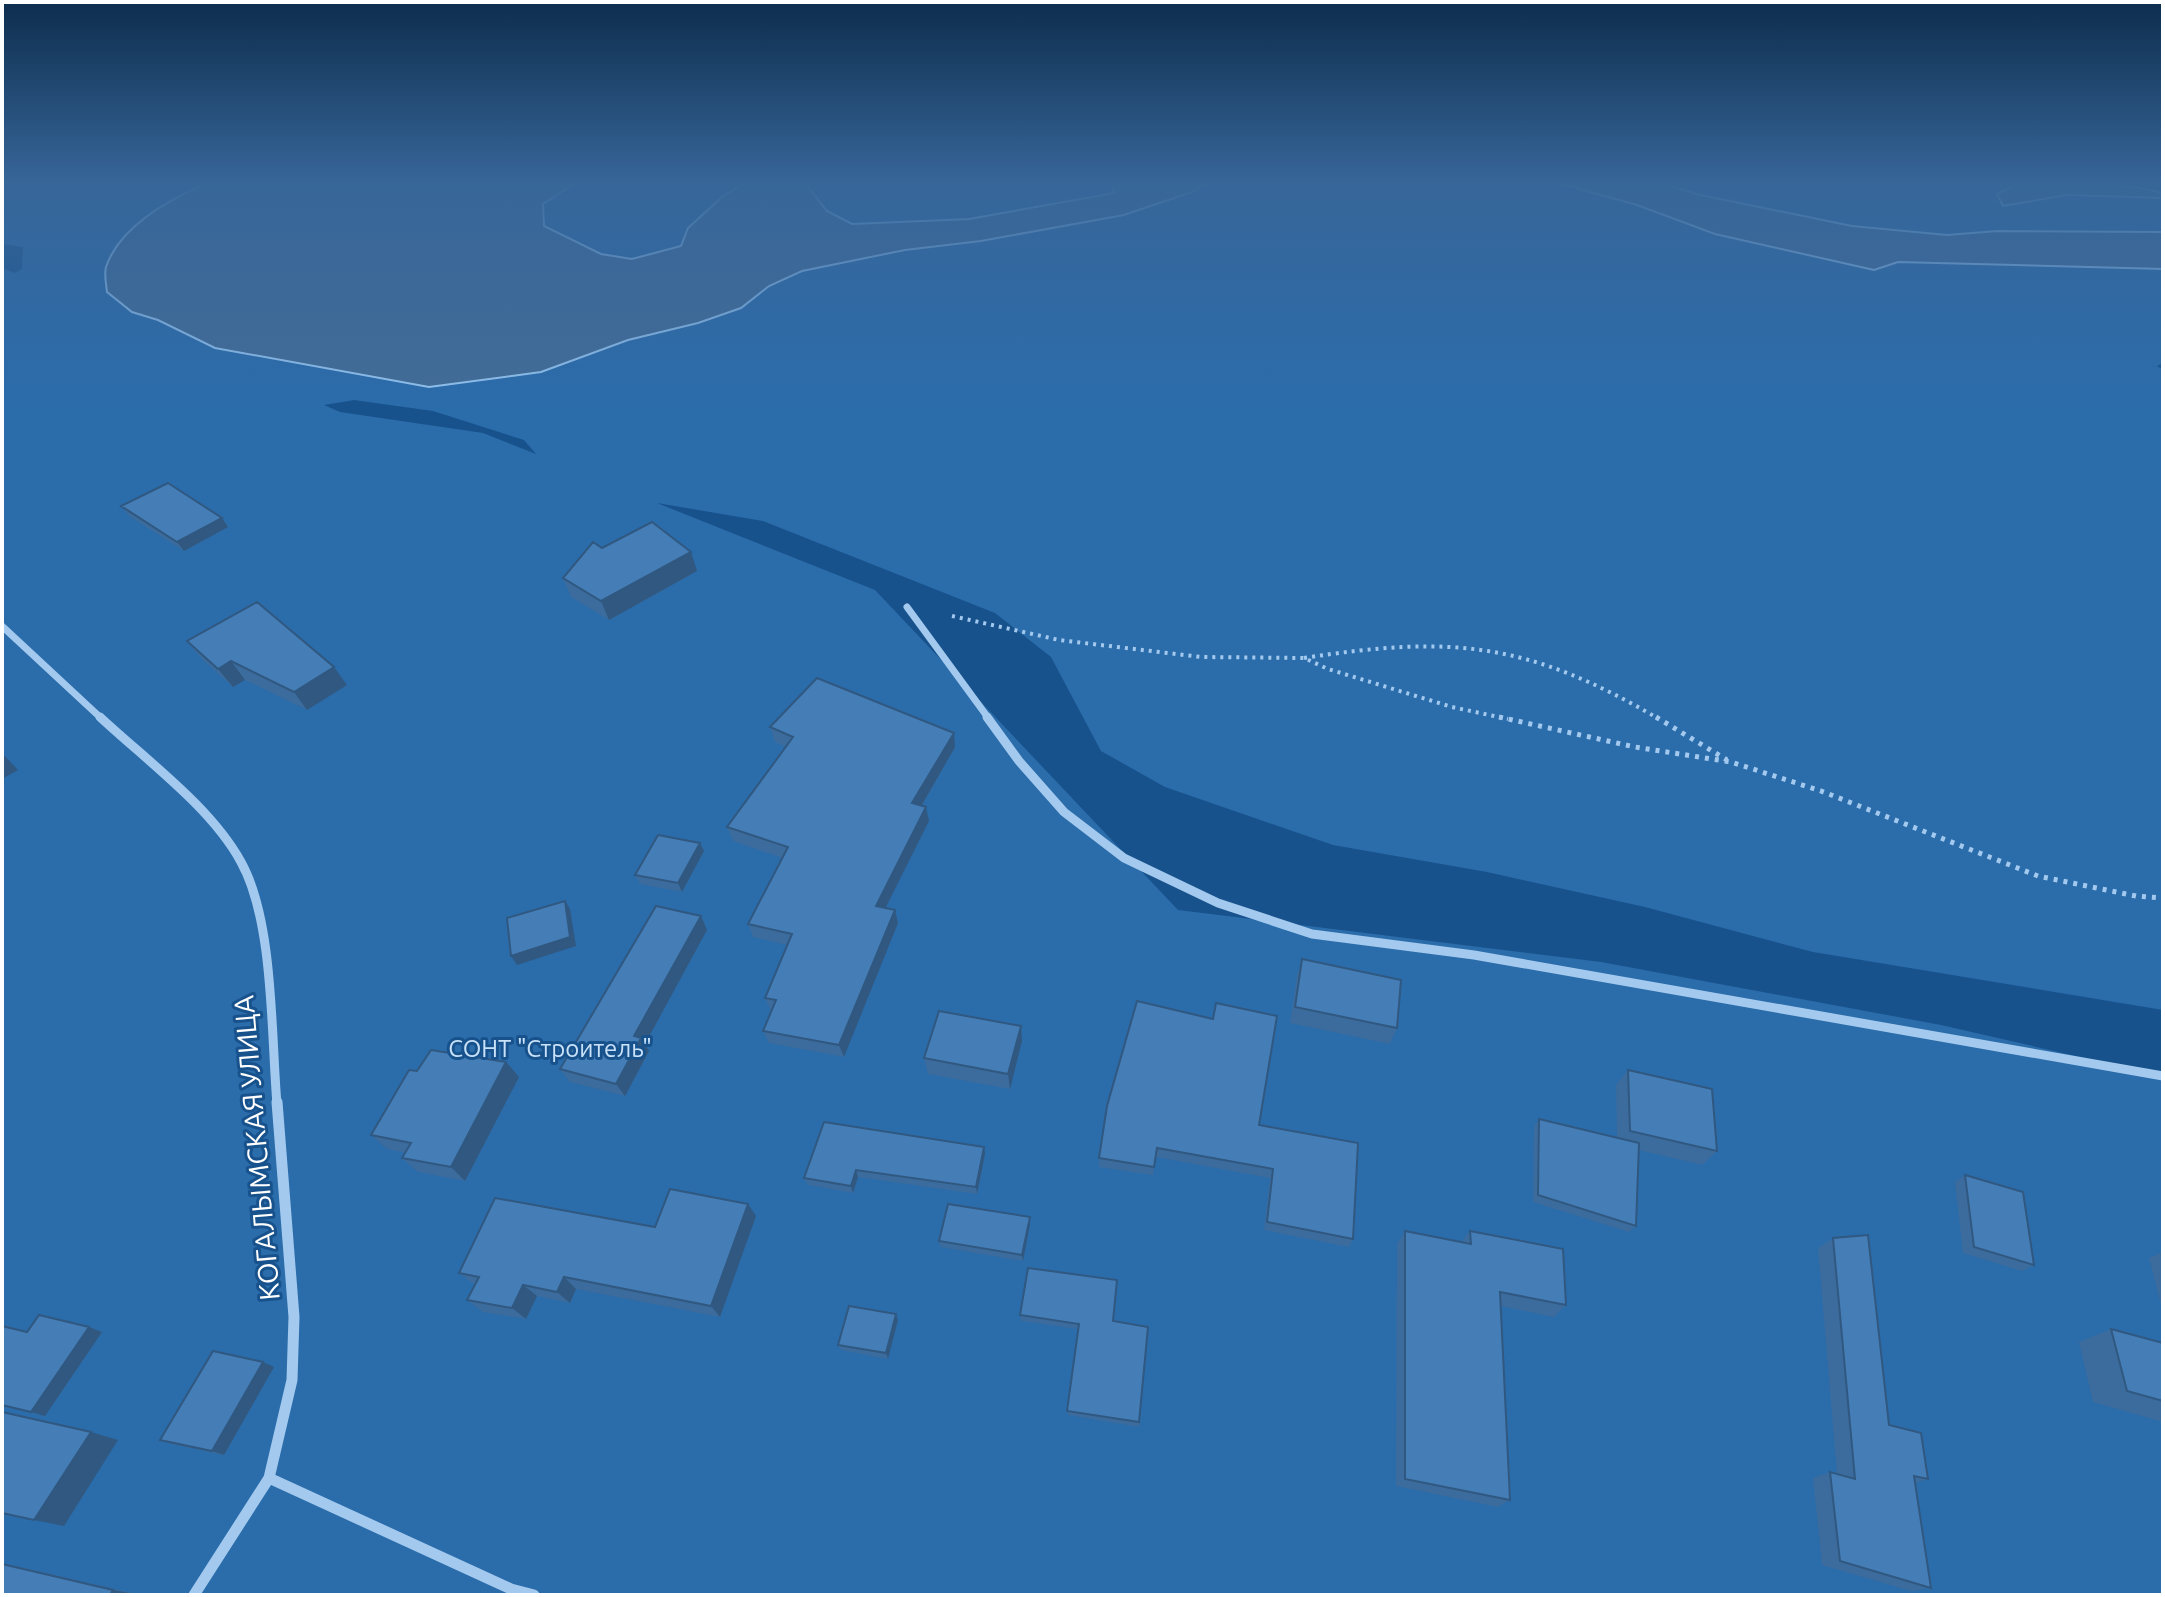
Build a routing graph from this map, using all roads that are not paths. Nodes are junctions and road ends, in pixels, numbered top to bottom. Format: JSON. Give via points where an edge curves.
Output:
{"nodes":[{"id":1,"x":907,"y":607,"type":"road end"},
{"id":2,"x":2,"y":626,"type":"edge"},
{"id":3,"x":2163,"y":1076,"type":"edge"},
{"id":4,"x":269,"y":1478,"type":"junction"},
{"id":5,"x":194,"y":1595,"type":"edge"},
{"id":6,"x":534,"y":1595,"type":"edge"}],
"edges":[{"from":1,"to":3,"type":"street","via":[[1019,761],[1064,812],[1124,858],[1218,903],[1312,934],[1489,957]]},
{"from":2,"to":4,"type":"street","name":"КОГАЛЫМСКАЯ УЛИЦА","via":[[204,814],[233,845],[251,877],[262,918],[294,1317],[292,1380]]},
{"from":4,"to":5,"type":"street","name":"КОГАЛЫМСКАЯ УЛИЦА"},
{"from":4,"to":6,"type":"street"}]}
